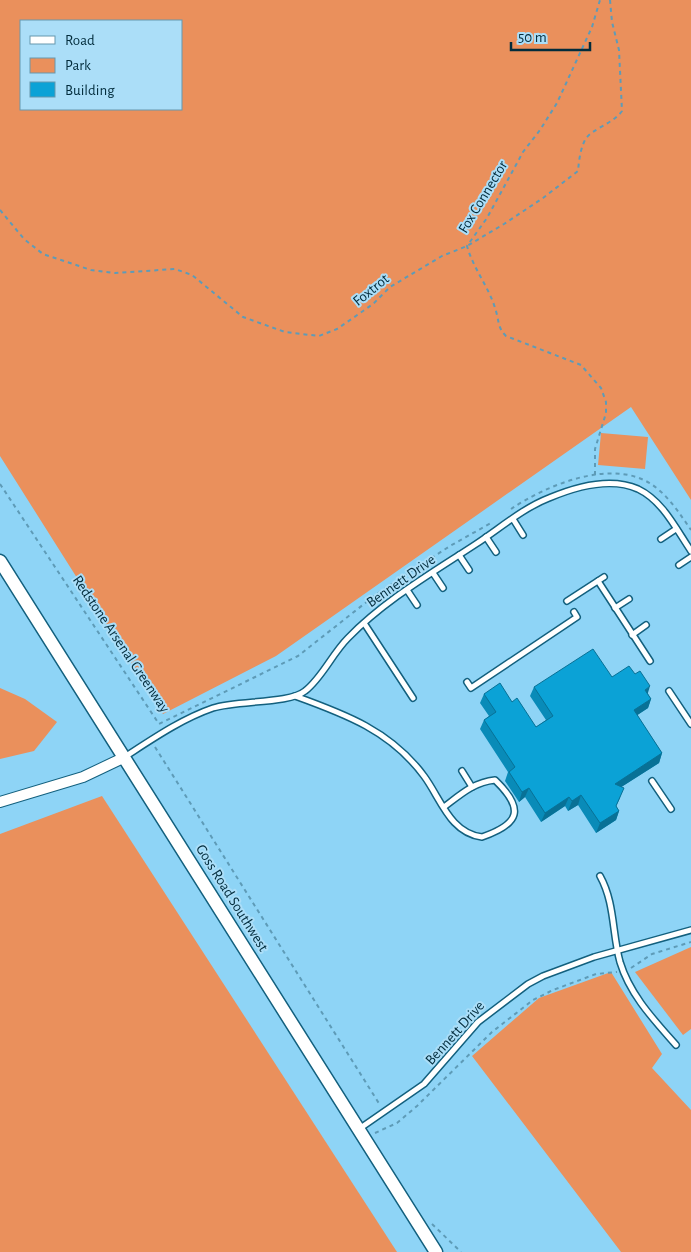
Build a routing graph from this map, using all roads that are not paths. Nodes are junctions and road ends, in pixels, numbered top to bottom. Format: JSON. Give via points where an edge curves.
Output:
{"nodes":[{"id":1,"x":513,"y":520,"type":"junction"},
{"id":2,"x":676,"y":529,"type":"junction"},
{"id":3,"x":523,"y":535,"type":"dead end"},
{"id":4,"x":486,"y":537,"type":"junction"},
{"id":5,"x":661,"y":539,"type":"dead end"},
{"id":6,"x":691,"y":551,"type":"edge"},
{"id":7,"x":496,"y":552,"type":"dead end"},
{"id":8,"x":459,"y":555,"type":"junction"},
{"id":9,"x":691,"y":557,"type":"edge"},
{"id":10,"x":0,"y":561,"type":"edge"},
{"id":11,"x":679,"y":565,"type":"dead end"},
{"id":12,"x":470,"y":570,"type":"dead end"},
{"id":13,"x":434,"y":573,"type":"junction"},
{"id":14,"x":604,"y":577,"type":"dead end"},
{"id":15,"x":598,"y":581,"type":"junction"},
{"id":16,"x":443,"y":588,"type":"dead end"},
{"id":17,"x":407,"y":590,"type":"junction"},
{"id":18,"x":629,"y":599,"type":"dead end"},
{"id":19,"x":567,"y":602,"type":"dead end"},
{"id":20,"x":417,"y":605,"type":"dead end"},
{"id":21,"x":615,"y":608,"type":"junction"},
{"id":22,"x":574,"y":612,"type":"dead end"},
{"id":23,"x":364,"y":623,"type":"junction"},
{"id":24,"x":646,"y":625,"type":"dead end"},
{"id":25,"x":547,"y":629,"type":"dead end"},
{"id":26,"x":550,"y":635,"type":"junction"},
{"id":27,"x":632,"y":635,"type":"junction"},
{"id":28,"x":520,"y":647,"type":"dead end"},
{"id":29,"x":524,"y":653,"type":"junction"},
{"id":30,"x":650,"y":661,"type":"dead end"},
{"id":31,"x":493,"y":664,"type":"dead end"},
{"id":32,"x":497,"y":670,"type":"junction"},
{"id":33,"x":467,"y":682,"type":"dead end"},
{"id":34,"x":669,"y":692,"type":"dead end"},
{"id":35,"x":295,"y":696,"type":"junction"},
{"id":36,"x":414,"y":698,"type":"dead end"},
{"id":37,"x":689,"y":717,"type":"edge"},
{"id":38,"x":691,"y":724,"type":"edge"},
{"id":39,"x":123,"y":758,"type":"junction"},
{"id":40,"x":462,"y":771,"type":"dead end"},
{"id":41,"x":652,"y":780,"type":"dead end"},
{"id":42,"x":472,"y":787,"type":"junction"},
{"id":43,"x":0,"y":802,"type":"edge"},
{"id":44,"x":444,"y":807,"type":"junction"},
{"id":45,"x":671,"y":809,"type":"dead end"},
{"id":46,"x":600,"y":876,"type":"dead end"},
{"id":47,"x":691,"y":930,"type":"edge"},
{"id":48,"x":618,"y":950,"type":"junction"},
{"id":49,"x":676,"y":1045,"type":"dead end"},
{"id":50,"x":358,"y":1130,"type":"junction"},
{"id":51,"x":436,"y":1252,"type":"edge"}],
"edges":[{"from":1,"to":2,"type":"lane","name":"Bennett Drive","via":[[561,493],[612,483],[638,489],[660,504]]},
{"from":1,"to":3,"type":"lane"},
{"from":1,"to":4,"type":"lane","name":"Bennett Drive"},
{"from":2,"to":5,"type":"lane"},
{"from":2,"to":6,"type":"lane","name":"Bennett Drive"},
{"from":4,"to":7,"type":"lane"},
{"from":4,"to":8,"type":"lane","name":"Bennett Drive"},
{"from":8,"to":12,"type":"lane"},
{"from":8,"to":13,"type":"lane","name":"Bennett Drive"},
{"from":9,"to":11,"type":"lane"},
{"from":10,"to":39,"type":"street","name":"Goss Road Southwest"},
{"from":13,"to":16,"type":"lane"},
{"from":13,"to":17,"type":"lane","name":"Bennett Drive"},
{"from":14,"to":15,"type":"lane"},
{"from":15,"to":19,"type":"lane"},
{"from":15,"to":21,"type":"lane"},
{"from":17,"to":20,"type":"lane"},
{"from":17,"to":23,"type":"lane","name":"Bennett Drive"},
{"from":18,"to":21,"type":"lane"},
{"from":21,"to":27,"type":"lane"},
{"from":22,"to":26,"type":"lane","via":[[577,617]]},
{"from":23,"to":35,"type":"lane","name":"Bennett Drive","via":[[347,638],[308,688]]},
{"from":23,"to":36,"type":"lane"},
{"from":24,"to":27,"type":"lane"},
{"from":25,"to":26,"type":"lane"},
{"from":26,"to":29,"type":"lane"},
{"from":27,"to":30,"type":"lane"},
{"from":28,"to":29,"type":"lane"},
{"from":29,"to":32,"type":"lane"},
{"from":31,"to":32,"type":"lane"},
{"from":32,"to":33,"type":"lane","via":[[471,688]]},
{"from":34,"to":37,"type":"lane"},
{"from":35,"to":39,"type":"lane","via":[[214,708]]},
{"from":35,"to":44,"type":"lane","via":[[352,717],[387,738],[423,774]]},
{"from":37,"to":38,"type":"lane"},
{"from":39,"to":43,"type":"street","via":[[83,777]]},
{"from":39,"to":50,"type":"street","name":"Goss Road Southwest"},
{"from":40,"to":42,"type":"lane"},
{"from":41,"to":45,"type":"lane"},
{"from":42,"to":44,"type":"lane"},
{"from":42,"to":44,"type":"lane","via":[[495,780],[515,808],[512,821],[494,833],[473,836],[454,823]]},
{"from":46,"to":48,"type":"lane","via":[[612,907]]},
{"from":47,"to":48,"type":"lane","name":"Bennett Drive"},
{"from":48,"to":49,"type":"lane","via":[[628,983]]},
{"from":48,"to":50,"type":"lane","name":"Bennett Drive","via":[[543,976],[512,994],[478,1022],[424,1084]]},
{"from":50,"to":51,"type":"street","name":"Goss Road Southwest"}]}
